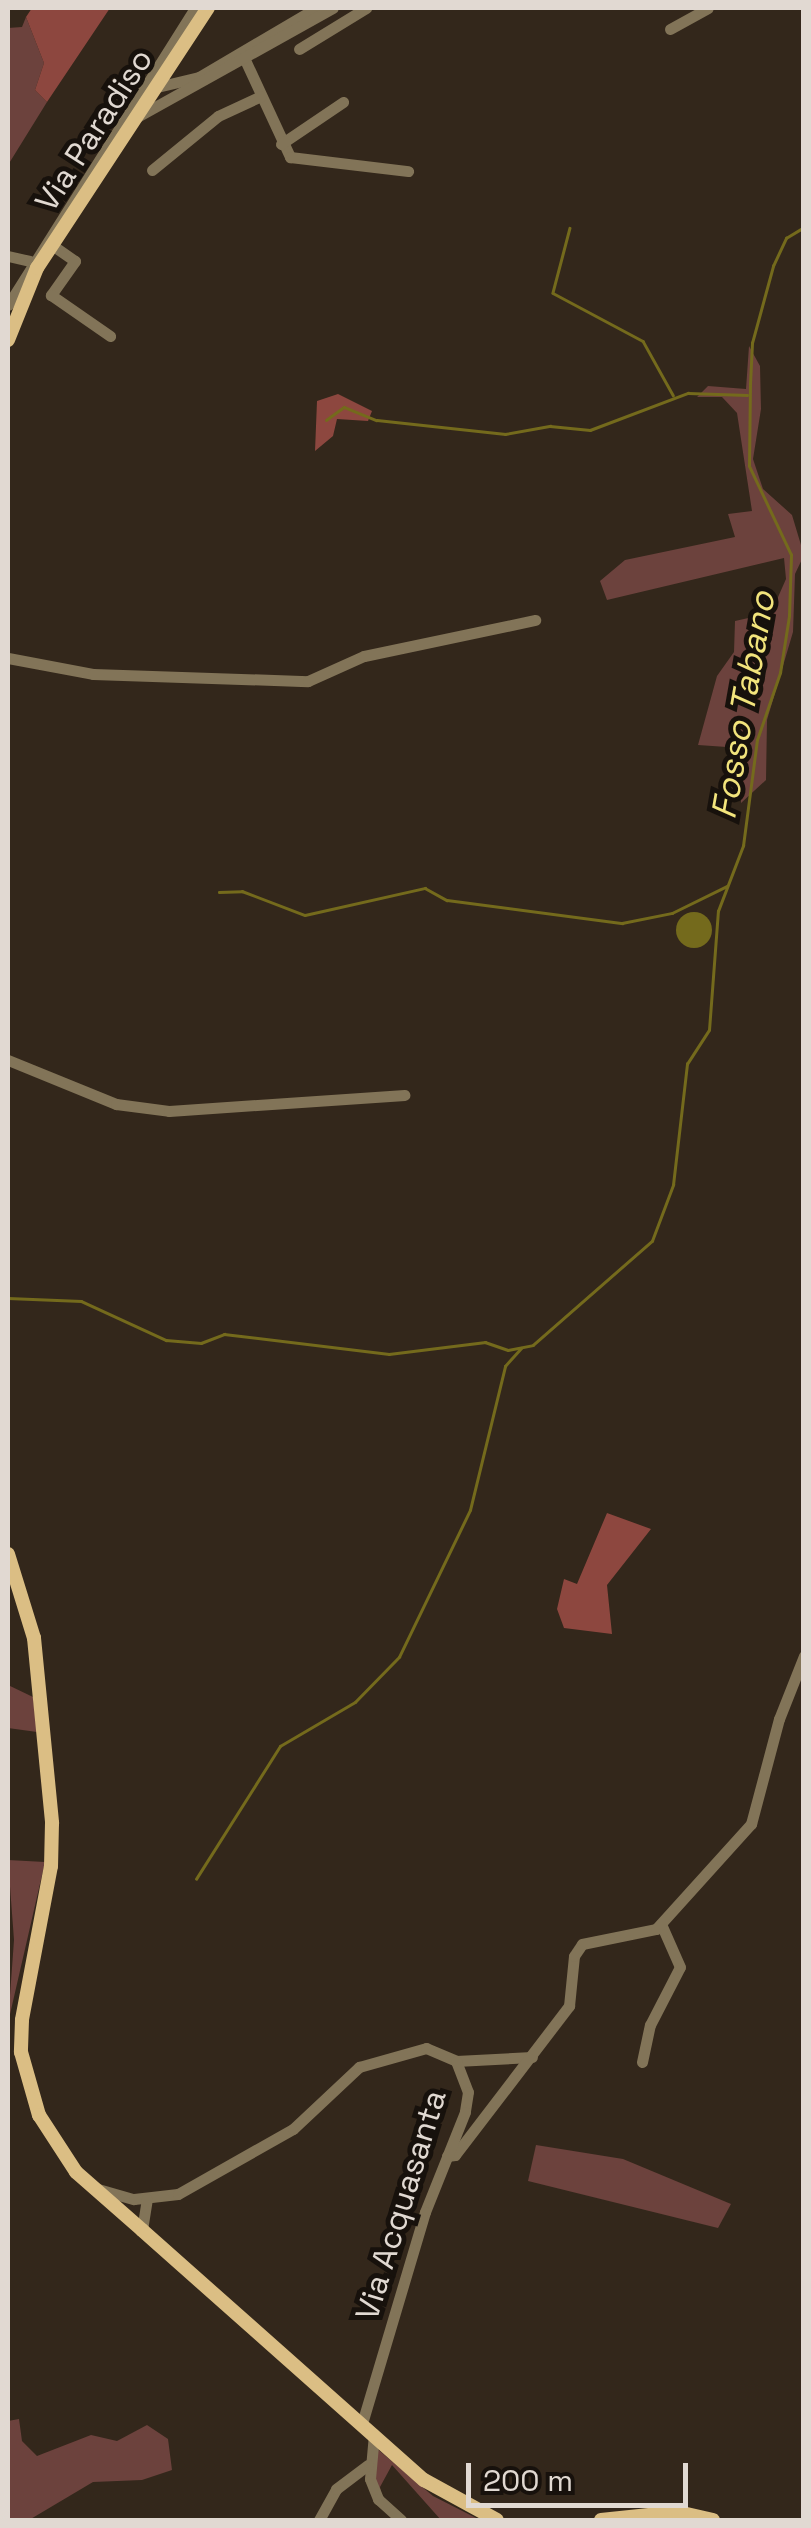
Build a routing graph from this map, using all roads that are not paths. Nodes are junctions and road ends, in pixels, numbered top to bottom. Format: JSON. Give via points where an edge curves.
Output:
{"nodes":[{"id":1,"x":196,"y":8,"type":"edge"},
{"id":2,"x":208,"y":8,"type":"edge"},
{"id":3,"x":316,"y":8,"type":"edge"},
{"id":4,"x":334,"y":8,"type":"edge"},
{"id":5,"x":366,"y":8,"type":"edge"},
{"id":6,"x":708,"y":8,"type":"edge"},
{"id":7,"x":670,"y":29,"type":"dead end"},
{"id":8,"x":299,"y":49,"type":"dead end"},
{"id":9,"x":246,"y":62,"type":"junction"},
{"id":10,"x":170,"y":67,"type":"junction"},
{"id":11,"x":184,"y":84,"type":"junction"},
{"id":12,"x":157,"y":87,"type":"junction"},
{"id":13,"x":262,"y":96,"type":"junction"},
{"id":14,"x":173,"y":99,"type":"junction"},
{"id":15,"x":343,"y":102,"type":"dead end"},
{"id":16,"x":136,"y":117,"type":"junction"},
{"id":17,"x":281,"y":144,"type":"junction"},
{"id":18,"x":152,"y":170,"type":"dead end"},
{"id":19,"x":408,"y":171,"type":"dead end"},
{"id":20,"x":52,"y":245,"type":"junction"},
{"id":21,"x":8,"y":256,"type":"edge"},
{"id":22,"x":29,"y":261,"type":"junction"},
{"id":23,"x":8,"y":305,"type":"edge"},
{"id":24,"x":110,"y":336,"type":"dead end"},
{"id":25,"x":8,"y":340,"type":"edge"},
{"id":26,"x":535,"y":620,"type":"dead end"},
{"id":27,"x":8,"y":658,"type":"edge"},
{"id":28,"x":8,"y":1060,"type":"edge"},
{"id":29,"x":404,"y":1095,"type":"dead end"},
{"id":30,"x":8,"y":1554,"type":"edge"},
{"id":31,"x":804,"y":1656,"type":"edge"},
{"id":32,"x":661,"y":1924,"type":"junction"},
{"id":33,"x":532,"y":2057,"type":"junction"},
{"id":34,"x":456,"y":2061,"type":"junction"},
{"id":35,"x":642,"y":2062,"type":"dead end"},
{"id":36,"x":447,"y":2156,"type":"junction"},
{"id":37,"x":94,"y":2188,"type":"junction"},
{"id":38,"x":142,"y":2201,"type":"junction"},
{"id":39,"x":122,"y":2212,"type":"junction"},
{"id":40,"x":142,"y":2230,"type":"junction"},
{"id":41,"x":362,"y":2423,"type":"junction"},
{"id":42,"x":374,"y":2434,"type":"junction"},
{"id":43,"x":368,"y":2465,"type":"junction"},
{"id":44,"x":319,"y":2520,"type":"edge"},
{"id":45,"x":401,"y":2520,"type":"edge"},
{"id":46,"x":496,"y":2520,"type":"edge"},
{"id":47,"x":601,"y":2520,"type":"edge"},
{"id":48,"x":713,"y":2520,"type":"edge"}],
"edges":[{"from":1,"to":22,"type":"street"},
{"from":2,"to":10,"type":"main road","name":"Via Paradiso"},
{"from":3,"to":11,"type":"street"},
{"from":4,"to":9,"type":"street"},
{"from":5,"to":8,"type":"street"},
{"from":6,"to":7,"type":"street"},
{"from":9,"to":13,"type":"street"},
{"from":9,"to":14,"type":"street"},
{"from":10,"to":11,"type":"street"},
{"from":10,"to":12,"type":"main road","name":"Via Paradiso"},
{"from":11,"to":12,"type":"street"},
{"from":12,"to":14,"type":"street"},
{"from":12,"to":16,"type":"main road","name":"Via Paradiso"},
{"from":13,"to":17,"type":"street"},
{"from":13,"to":18,"type":"street","via":[[218,116]]},
{"from":14,"to":16,"type":"street"},
{"from":15,"to":17,"type":"street"},
{"from":16,"to":20,"type":"main road","name":"Via Paradiso"},
{"from":17,"to":19,"type":"street","via":[[290,157]]},
{"from":20,"to":24,"type":"street","via":[[75,261],[51,295]]},
{"from":20,"to":25,"type":"main road","name":"Via Paradiso","via":[[24,290]]},
{"from":21,"to":22,"type":"street"},
{"from":22,"to":23,"type":"street"},
{"from":26,"to":27,"type":"street","via":[[364,656],[308,682],[93,674]]},
{"from":28,"to":29,"type":"street","via":[[116,1104],[169,1111]]},
{"from":30,"to":37,"type":"main road","via":[[34,1638],[52,1823],[21,2052],[56,2147]]},
{"from":31,"to":32,"type":"street","via":[[751,1824]]},
{"from":32,"to":33,"type":"street","via":[[644,1934],[582,1944],[574,1956],[569,2006]]},
{"from":32,"to":35,"type":"street","via":[[680,1968],[650,2025]]},
{"from":33,"to":34,"type":"street"},
{"from":33,"to":36,"type":"street","via":[[455,2155]]},
{"from":34,"to":36,"type":"street","name":"Via Acquasanta","via":[[468,2092]]},
{"from":34,"to":38,"type":"street","name":"Via Acquasanta","via":[[426,2048],[359,2067],[292,2129],[204,2182]]},
{"from":36,"to":41,"type":"street","name":"Via Acquasanta"},
{"from":37,"to":38,"type":"street"},
{"from":37,"to":39,"type":"main road"},
{"from":38,"to":39,"type":"street","name":"Via Acquasanta"},
{"from":38,"to":40,"type":"street"},
{"from":39,"to":40,"type":"main road"},
{"from":40,"to":41,"type":"main road"},
{"from":41,"to":42,"type":"main road"},
{"from":42,"to":43,"type":"street"},
{"from":42,"to":46,"type":"main road","via":[[424,2480]]},
{"from":43,"to":44,"type":"street","via":[[336,2488]]},
{"from":43,"to":45,"type":"street","via":[[378,2499]]},
{"from":47,"to":48,"type":"main road","via":[[678,2512]]}]}
